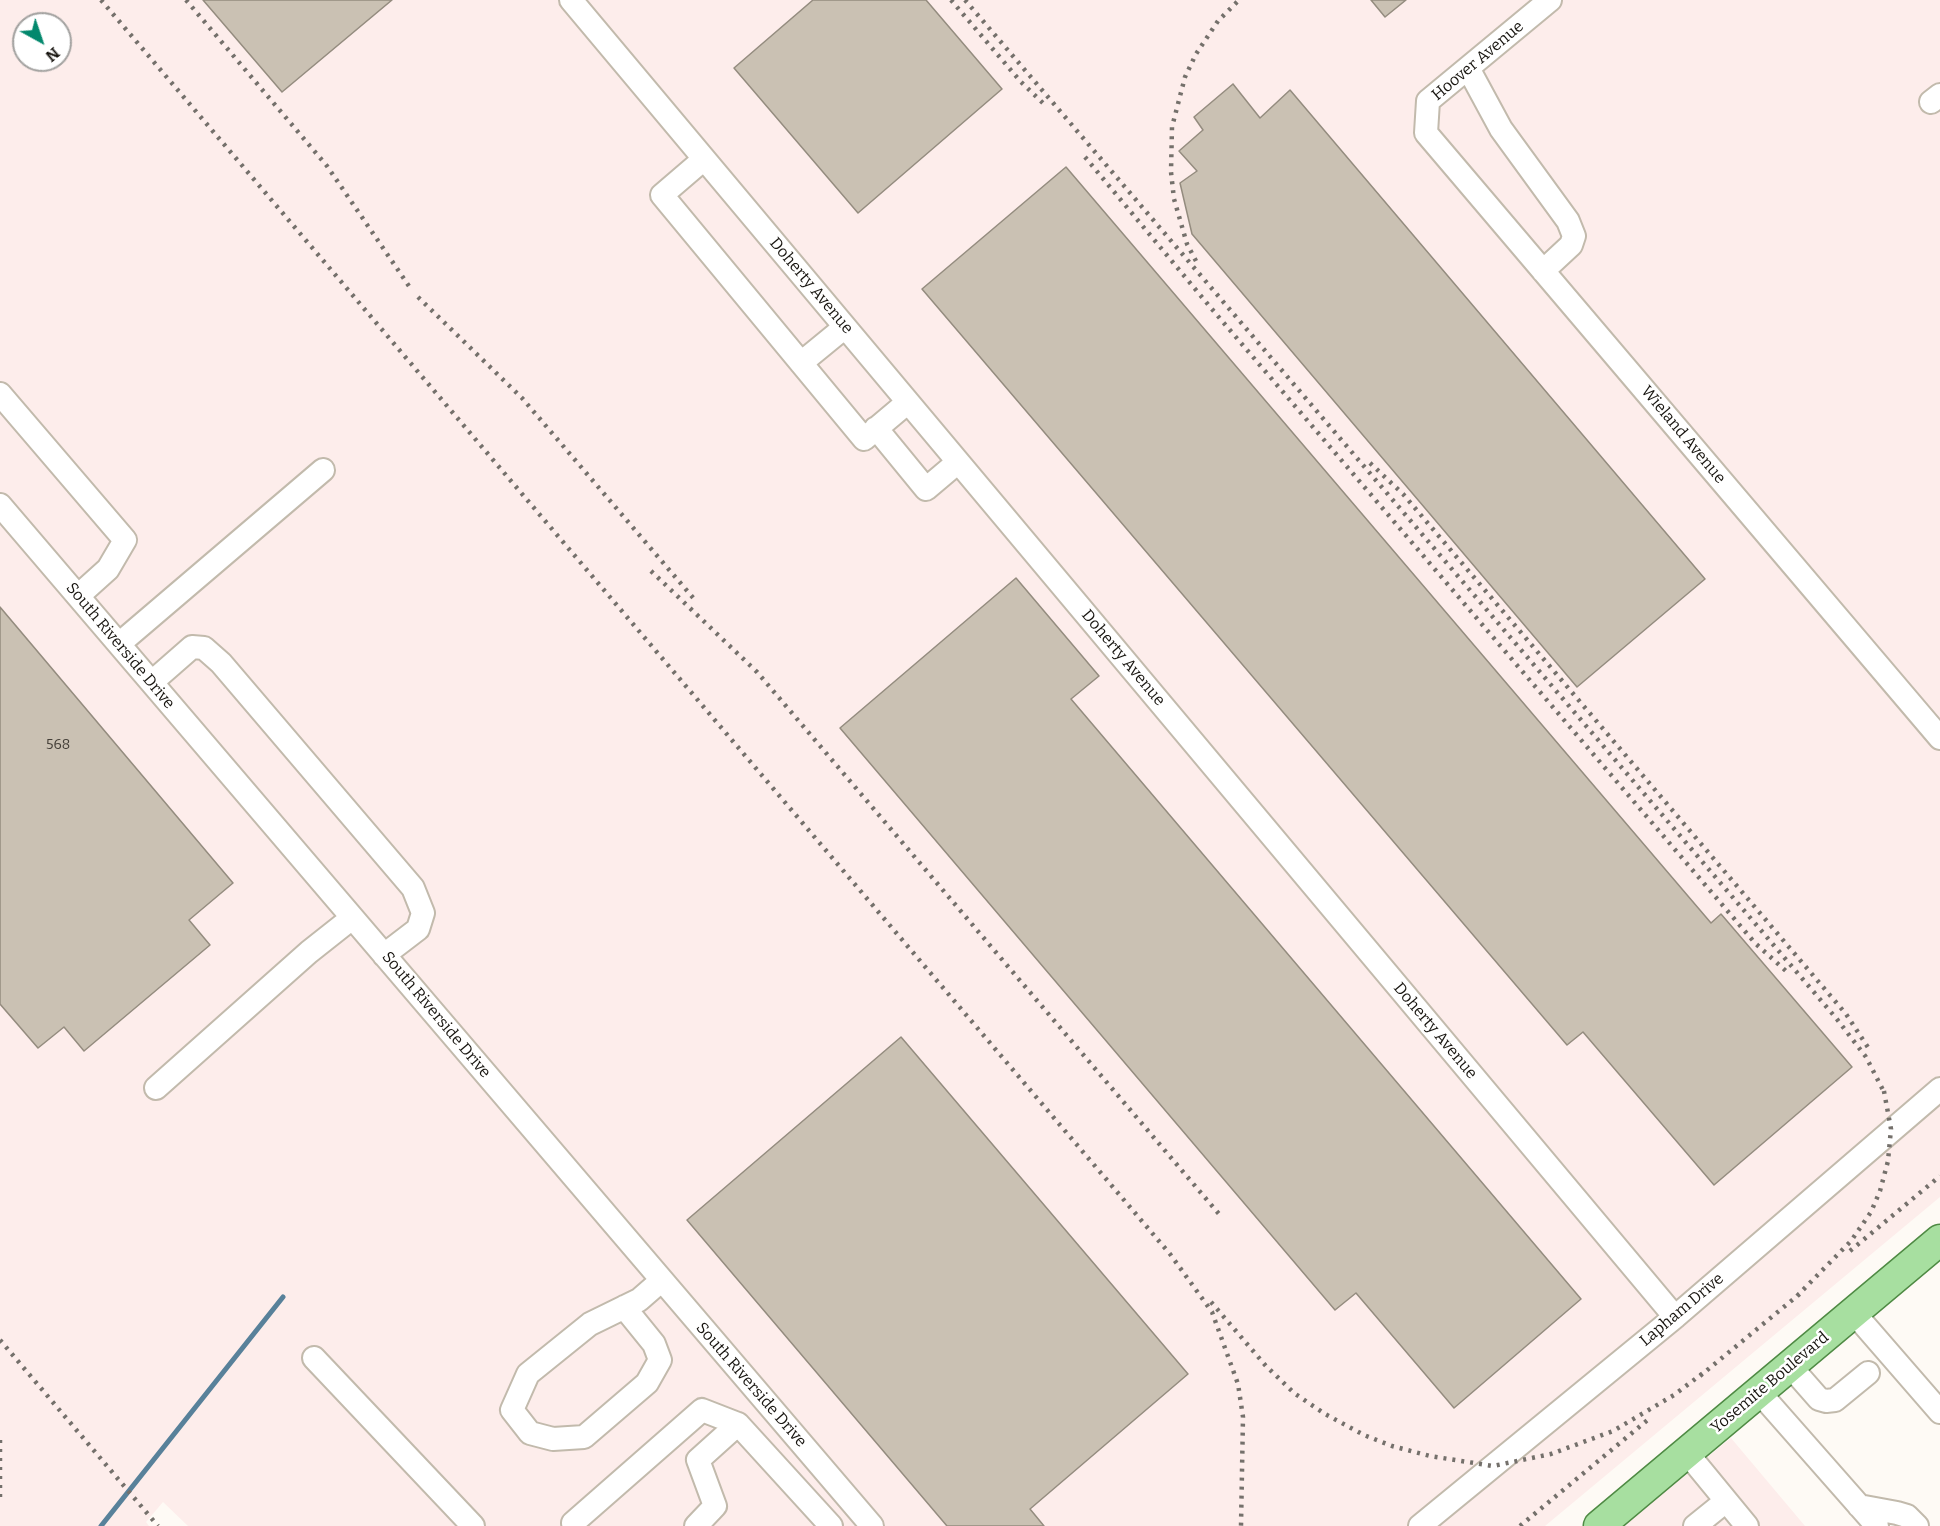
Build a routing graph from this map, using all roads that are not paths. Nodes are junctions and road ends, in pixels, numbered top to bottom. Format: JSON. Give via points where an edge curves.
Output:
{"nodes":[{"id":1,"x":571,"y":0,"type":"edge"},
{"id":2,"x":1550,"y":0,"type":"edge"},
{"id":3,"x":1468,"y":68,"type":"junction"},
{"id":4,"x":1426,"y":133,"type":"joint"},
{"id":5,"x":704,"y":159,"type":"junction"},
{"id":6,"x":1543,"y":271,"type":"junction"},
{"id":7,"x":845,"y":327,"type":"junction"},
{"id":8,"x":801,"y":363,"type":"junction"},
{"id":9,"x":0,"y":394,"type":"edge"},
{"id":10,"x":908,"y":402,"type":"junction"},
{"id":11,"x":876,"y":428,"type":"junction"},
{"id":12,"x":958,"y":462,"type":"junction"},
{"id":13,"x":323,"y":470,"type":"dead end"},
{"id":14,"x":0,"y":505,"type":"edge"},
{"id":15,"x":78,"y":596,"type":"junction"},
{"id":16,"x":119,"y":644,"type":"junction"},
{"id":17,"x":152,"y":682,"type":"junction"},
{"id":18,"x":1940,"y":738,"type":"edge"},
{"id":19,"x":352,"y":918,"type":"junction"},
{"id":20,"x":384,"y":955,"type":"junction"},
{"id":21,"x":156,"y":1088,"type":"dead end"},
{"id":22,"x":1940,"y":1089,"type":"edge"},
{"id":23,"x":1940,"y":1240,"type":"edge"},
{"id":24,"x":662,"y":1281,"type":"junction"},
{"id":25,"x":624,"y":1307,"type":"junction"},
{"id":26,"x":1854,"y":1313,"type":"junction"},
{"id":27,"x":1675,"y":1317,"type":"junction"},
{"id":28,"x":314,"y":1358,"type":"dead end"},
{"id":29,"x":1790,"y":1366,"type":"junction"},
{"id":30,"x":1868,"y":1373,"type":"dead end"},
{"id":31,"x":1759,"y":1392,"type":"junction"},
{"id":32,"x":1940,"y":1412,"type":"edge"},
{"id":33,"x":738,"y":1424,"type":"junction"},
{"id":34,"x":1686,"y":1453,"type":"junction"},
{"id":35,"x":1726,"y":1501,"type":"junction"},
{"id":36,"x":852,"y":1503,"type":"junction"},
{"id":37,"x":1859,"y":1506,"type":"junction"},
{"id":38,"x":573,"y":1523,"type":"dead end"},
{"id":39,"x":828,"y":1525,"type":"edge"},
{"id":40,"x":1602,"y":1525,"type":"edge"},
{"id":41,"x":473,"y":1526,"type":"edge"},
{"id":42,"x":696,"y":1526,"type":"edge"},
{"id":43,"x":872,"y":1526,"type":"edge"},
{"id":44,"x":1420,"y":1526,"type":"edge"},
{"id":45,"x":1695,"y":1526,"type":"edge"},
{"id":46,"x":1748,"y":1526,"type":"edge"},
{"id":47,"x":1877,"y":1526,"type":"edge"},
{"id":48,"x":1917,"y":1526,"type":"edge"}],
"edges":[{"from":1,"to":5,"type":"street","name":"Doherty Avenue"},
{"from":2,"to":3,"type":"street","name":"Hoover Avenue"},
{"from":3,"to":4,"type":"street","name":"Hoover Avenue","via":[[1428,101]]},
{"from":3,"to":6,"type":"street","via":[[1501,129],[1568,220],[1574,236],[1565,251]]},
{"from":4,"to":6,"type":"street","name":"Wieland Avenue"},
{"from":5,"to":7,"type":"street","name":"Doherty Avenue"},
{"from":5,"to":8,"type":"street","via":[[662,195]]},
{"from":6,"to":18,"type":"street","name":"Wieland Avenue"},
{"from":7,"to":8,"type":"street"},
{"from":7,"to":10,"type":"street","name":"Doherty Avenue"},
{"from":8,"to":11,"type":"street","via":[[864,439]]},
{"from":9,"to":15,"type":"street","via":[[125,540],[108,569]]},
{"from":10,"to":11,"type":"street"},
{"from":10,"to":12,"type":"street","name":"Doherty Avenue"},
{"from":11,"to":12,"type":"street","via":[[927,489]]},
{"from":12,"to":27,"type":"street","name":"Doherty Avenue"},
{"from":13,"to":16,"type":"street"},
{"from":14,"to":15,"type":"street","name":"South Riverside Drive"},
{"from":15,"to":16,"type":"street","name":"South Riverside Drive"},
{"from":16,"to":17,"type":"street","name":"South Riverside Drive"},
{"from":17,"to":19,"type":"street","name":"South Riverside Drive"},
{"from":17,"to":20,"type":"street","via":[[192,647],[204,648],[405,879],[420,900],[423,913],[418,928]]},
{"from":19,"to":20,"type":"street","name":"South Riverside Drive"},
{"from":19,"to":21,"type":"street"},
{"from":20,"to":24,"type":"street","name":"South Riverside Drive"},
{"from":22,"to":27,"type":"street","name":"Lapham Drive"},
{"from":23,"to":26,"type":"main road","name":"Yosemite Boulevard"},
{"from":24,"to":25,"type":"street"},
{"from":24,"to":36,"type":"street","name":"South Riverside Drive"},
{"from":25,"to":25,"type":"street","via":[[590,1323],[528,1374],[512,1410],[530,1433],[552,1439],[584,1437],[647,1383],[660,1360],[654,1344]]},
{"from":26,"to":29,"type":"main road","name":"Yosemite Boulevard"},
{"from":26,"to":32,"type":"street"},
{"from":27,"to":44,"type":"street","name":"Lapham Drive"},
{"from":28,"to":41,"type":"street"},
{"from":29,"to":30,"type":"street","via":[[1819,1399],[1826,1401],[1835,1400]]},
{"from":29,"to":31,"type":"main road","name":"Yosemite Boulevard"},
{"from":31,"to":34,"type":"main road","name":"Yosemite Boulevard"},
{"from":31,"to":37,"type":"street"},
{"from":33,"to":38,"type":"street","via":[[702,1410]]},
{"from":33,"to":39,"type":"street"},
{"from":33,"to":42,"type":"street","via":[[698,1460],[715,1506]]},
{"from":34,"to":35,"type":"street"},
{"from":34,"to":40,"type":"main road","name":"Yosemite Boulevard"},
{"from":35,"to":45,"type":"street"},
{"from":35,"to":46,"type":"street"},
{"from":36,"to":39,"type":"street"},
{"from":36,"to":43,"type":"street","name":"South Riverside Drive"},
{"from":37,"to":47,"type":"street"},
{"from":37,"to":48,"type":"street","via":[[1907,1516]]}]}
